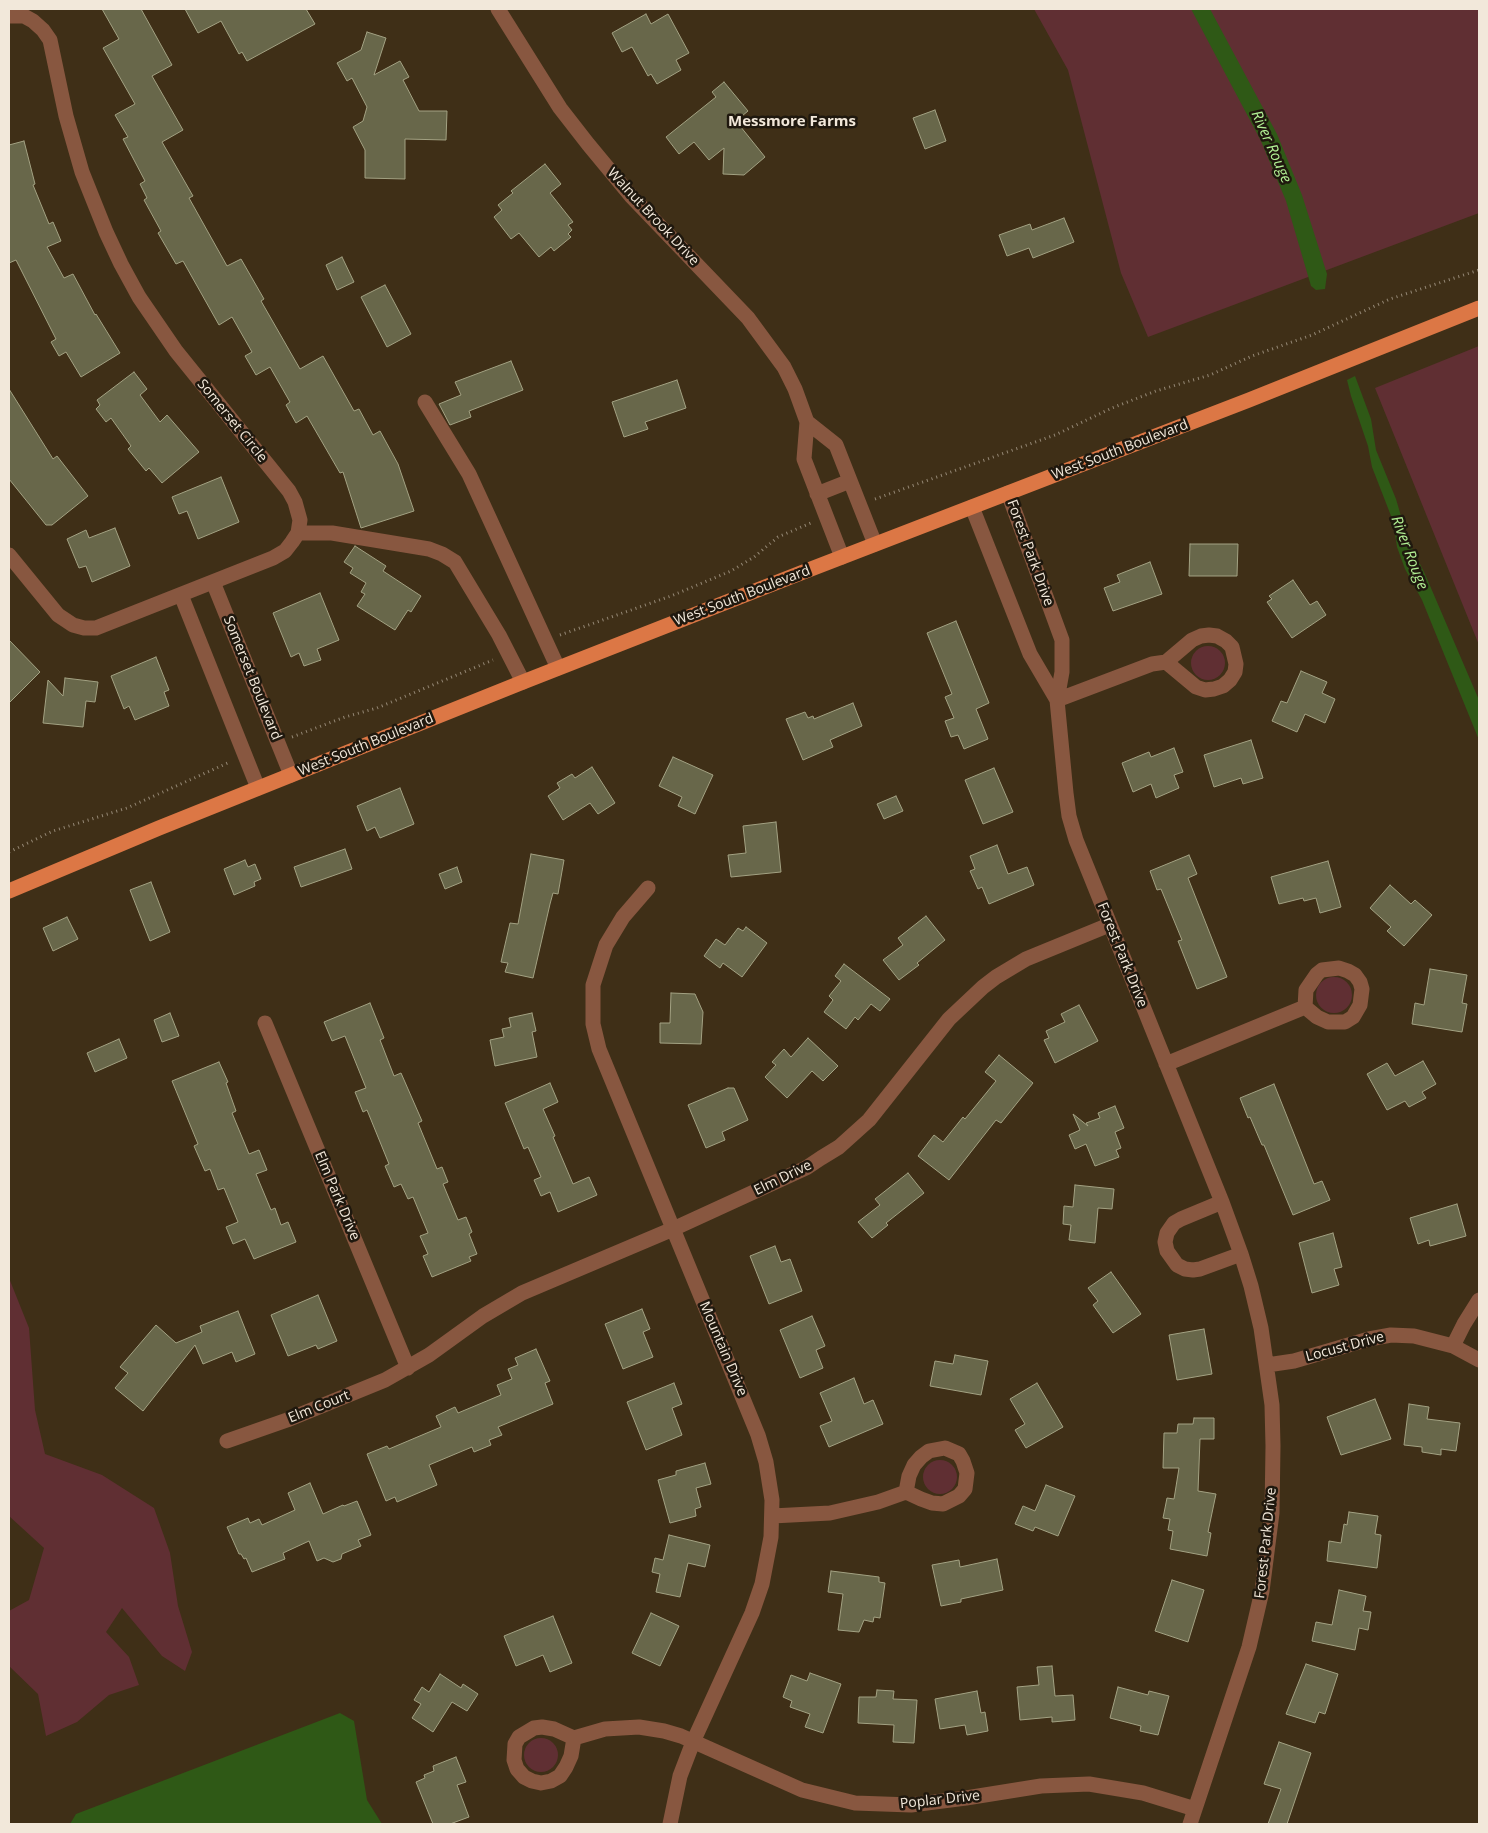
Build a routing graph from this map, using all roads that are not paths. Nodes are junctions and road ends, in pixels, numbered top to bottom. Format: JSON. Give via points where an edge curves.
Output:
{"nodes":[{"id":1,"x":498,"y":9,"type":"edge"},
{"id":2,"x":9,"y":16,"type":"edge"},
{"id":3,"x":1479,"y":308,"type":"edge"},
{"id":4,"x":425,"y":402,"type":"dead end"},
{"id":5,"x":807,"y":422,"type":"junction"},
{"id":6,"x":850,"y":481,"type":"junction"},
{"id":7,"x":1008,"y":493,"type":"junction"},
{"id":8,"x":817,"y":494,"type":"junction"},
{"id":9,"x":972,"y":507,"type":"junction"},
{"id":10,"x":298,"y":533,"type":"junction"},
{"id":11,"x":875,"y":544,"type":"junction"},
{"id":12,"x":9,"y":555,"type":"edge"},
{"id":13,"x":842,"y":557,"type":"junction"},
{"id":14,"x":214,"y":582,"type":"junction"},
{"id":15,"x":181,"y":595,"type":"junction"},
{"id":16,"x":1166,"y":662,"type":"junction"},
{"id":17,"x":558,"y":668,"type":"junction"},
{"id":18,"x":523,"y":682,"type":"junction"},
{"id":19,"x":1057,"y":700,"type":"junction"},
{"id":20,"x":291,"y":775,"type":"junction"},
{"id":21,"x":258,"y":788,"type":"junction"},
{"id":22,"x":648,"y":888,"type":"dead end"},
{"id":23,"x":9,"y":891,"type":"edge"},
{"id":24,"x":1109,"y":924,"type":"junction"},
{"id":25,"x":1305,"y":1007,"type":"dead end"},
{"id":26,"x":265,"y":1023,"type":"dead end"},
{"id":27,"x":1166,"y":1064,"type":"junction"},
{"id":28,"x":1222,"y":1202,"type":"junction"},
{"id":29,"x":673,"y":1229,"type":"junction"},
{"id":30,"x":1241,"y":1254,"type":"junction"},
{"id":31,"x":1479,"y":1300,"type":"edge"},
{"id":32,"x":1453,"y":1346,"type":"junction"},
{"id":33,"x":1479,"y":1360,"type":"edge"},
{"id":34,"x":1267,"y":1365,"type":"junction"},
{"id":35,"x":408,"y":1368,"type":"junction"},
{"id":36,"x":227,"y":1441,"type":"dead end"},
{"id":37,"x":906,"y":1492,"type":"dead end"},
{"id":38,"x":772,"y":1516,"type":"junction"},
{"id":39,"x":574,"y":1738,"type":"dead end"},
{"id":40,"x":693,"y":1742,"type":"junction"},
{"id":41,"x":1195,"y":1809,"type":"junction"},
{"id":42,"x":670,"y":1824,"type":"edge"},
{"id":43,"x":1190,"y":1824,"type":"edge"}],
"edges":[{"from":1,"to":5,"type":"street","name":"Walnut Brook Drive","via":[[536,71],[588,144],[631,196],[768,343],[791,382]]},
{"from":2,"to":10,"type":"street","name":"Somerset Circle","via":[[24,16],[33,21],[50,40],[82,172],[121,264],[156,324],[289,491],[299,512]]},
{"from":3,"to":7,"type":"main road","name":"West South Boulevard"},
{"from":4,"to":17,"type":"street","via":[[468,474]]},
{"from":5,"to":6,"type":"street","name":"Walnut Brook Drive","via":[[836,445]]},
{"from":5,"to":8,"type":"street","name":"Walnut Brook Drive","via":[[804,459]]},
{"from":6,"to":8,"type":"street"},
{"from":6,"to":11,"type":"street","name":"Walnut Brook Drive"},
{"from":7,"to":9,"type":"main road","name":"West South Boulevard"},
{"from":7,"to":19,"type":"street","name":"Forest Park Drive","via":[[1062,640],[1062,672]]},
{"from":8,"to":13,"type":"street","name":"Walnut Brook Drive"},
{"from":9,"to":11,"type":"main road","name":"West South Boulevard"},
{"from":9,"to":19,"type":"street","name":"Forest Park Drive","via":[[1030,654]]},
{"from":10,"to":14,"type":"street","via":[[285,550],[273,558]]},
{"from":10,"to":18,"type":"street","via":[[332,532],[429,549],[455,562]]},
{"from":11,"to":13,"type":"main road","name":"West South Boulevard"},
{"from":12,"to":15,"type":"street","via":[[58,615],[84,628],[96,628]]},
{"from":13,"to":17,"type":"main road","name":"West South Boulevard"},
{"from":14,"to":15,"type":"street"},
{"from":14,"to":20,"type":"street","name":"Somerset Boulevard"},
{"from":15,"to":21,"type":"street"},
{"from":16,"to":16,"type":"street","via":[[1192,640],[1209,635],[1226,640],[1232,647],[1236,664],[1235,672],[1223,686],[1205,690],[1189,682]]},
{"from":16,"to":19,"type":"street","via":[[1152,664]]},
{"from":17,"to":18,"type":"main road","name":"West South Boulevard"},
{"from":18,"to":20,"type":"main road","name":"West South Boulevard"},
{"from":19,"to":24,"type":"street","name":"Forest Park Drive","via":[[1069,816],[1083,861]]},
{"from":20,"to":21,"type":"main road","name":"West South Boulevard"},
{"from":21,"to":23,"type":"main road","name":"West South Boulevard"},
{"from":22,"to":29,"type":"street","name":"Mountain Drive","via":[[622,918],[606,945],[593,986],[593,1024],[599,1049]]},
{"from":24,"to":27,"type":"street","name":"Forest Park Drive"},
{"from":24,"to":29,"type":"street","name":"Elm Drive","via":[[1026,959],[983,987],[949,1019],[869,1120],[839,1147],[806,1168]]},
{"from":25,"to":27,"type":"street"},
{"from":26,"to":35,"type":"street","name":"Elm Park Drive"},
{"from":27,"to":28,"type":"street","name":"Forest Park Drive"},
{"from":28,"to":30,"type":"street","name":"Forest Park Drive"},
{"from":28,"to":30,"type":"street","via":[[1174,1224],[1167,1233],[1167,1251],[1177,1265],[1193,1270]]},
{"from":29,"to":35,"type":"street","name":"Elm Drive","via":[[522,1293]]},
{"from":29,"to":38,"type":"street","name":"Mountain Drive","via":[[758,1434],[766,1462]]},
{"from":30,"to":34,"type":"street","name":"Forest Park Drive","via":[[1261,1328]]},
{"from":31,"to":32,"type":"street"},
{"from":32,"to":33,"type":"street","name":"Locust Drive"},
{"from":32,"to":34,"type":"street","name":"Locust Drive","via":[[1414,1336],[1391,1336]]},
{"from":34,"to":41,"type":"street","name":"Forest Park Drive","via":[[1272,1405],[1273,1479],[1262,1591],[1249,1647]]},
{"from":35,"to":36,"type":"street","name":"Elm Court","via":[[330,1403]]},
{"from":37,"to":38,"type":"street","via":[[838,1512]]},
{"from":38,"to":40,"type":"street","name":"Mountain Drive","via":[[768,1559],[752,1612]]},
{"from":39,"to":40,"type":"street","name":"Poplar Drive","via":[[605,1729],[639,1727],[664,1731]]},
{"from":40,"to":41,"type":"street","name":"Poplar Drive","via":[[802,1790],[855,1803],[911,1805],[1041,1786],[1089,1784],[1143,1792]]},
{"from":40,"to":42,"type":"street","name":"Mountain Drive","via":[[680,1776]]},
{"from":41,"to":43,"type":"street","name":"Forest Park Drive"}]}
